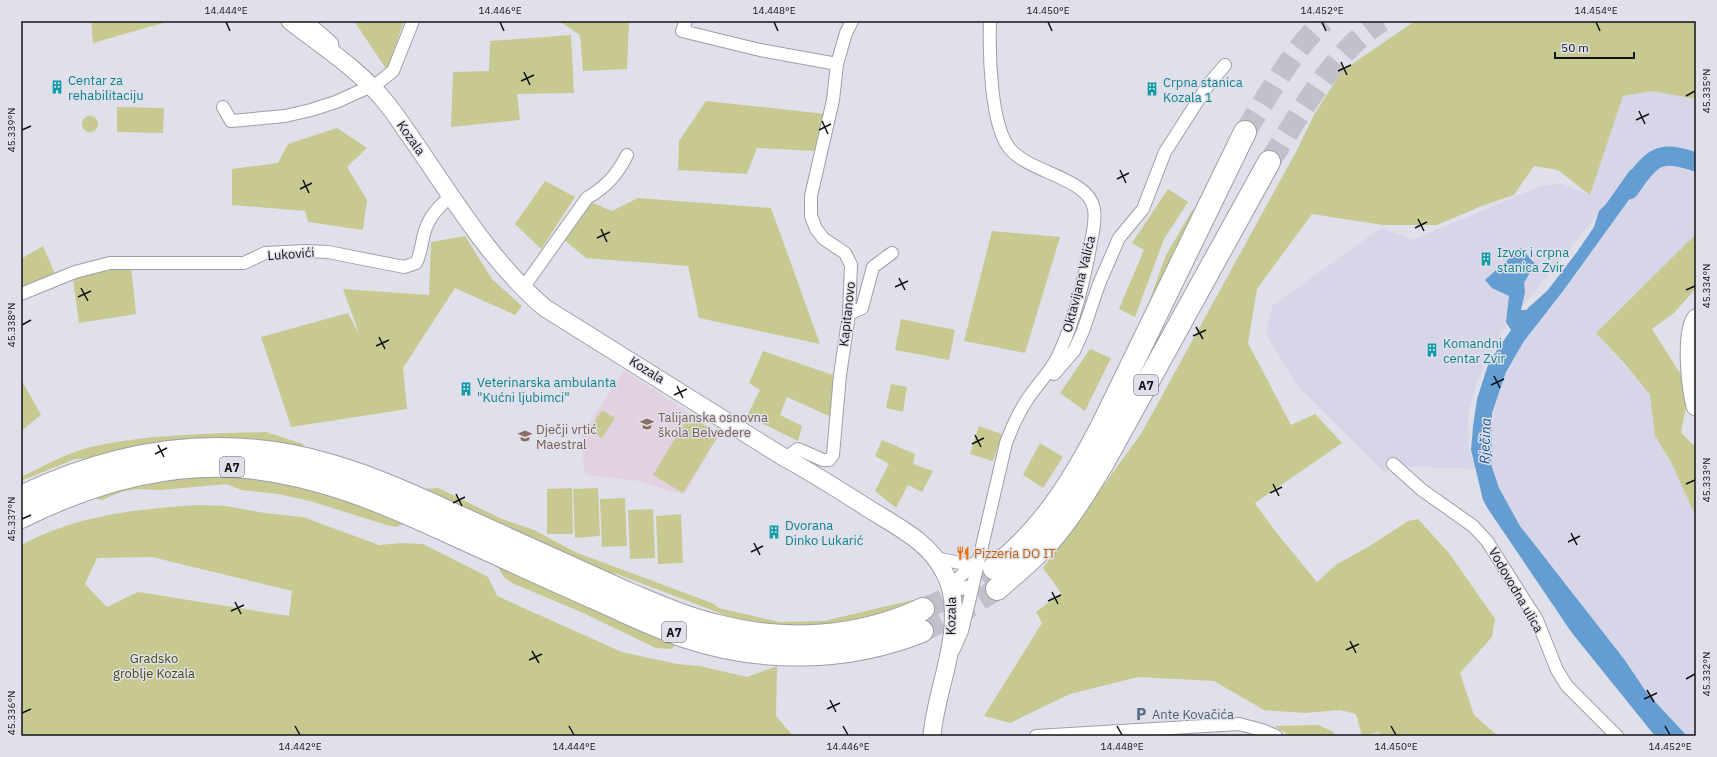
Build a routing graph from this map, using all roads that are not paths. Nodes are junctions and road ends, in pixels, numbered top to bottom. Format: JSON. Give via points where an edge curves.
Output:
{"nodes":[{"id":1,"x":290,"y":21,"type":"edge"},
{"id":2,"x":308,"y":21,"type":"edge"},
{"id":3,"x":412,"y":21,"type":"edge"},
{"id":4,"x":686,"y":21,"type":"edge"},
{"id":5,"x":852,"y":21,"type":"edge"},
{"id":6,"x":990,"y":21,"type":"edge"},
{"id":7,"x":332,"y":54,"type":"junction"},
{"id":8,"x":837,"y":64,"type":"junction"},
{"id":9,"x":1225,"y":65,"type":"dead end"},
{"id":10,"x":370,"y":85,"type":"junction"},
{"id":11,"x":222,"y":108,"type":"dead end"},
{"id":12,"x":1245,"y":132,"type":"tunnel mouth"},
{"id":13,"x":627,"y":155,"type":"dead end"},
{"id":14,"x":1269,"y":162,"type":"tunnel mouth"},
{"id":15,"x":451,"y":196,"type":"junction"},
{"id":16,"x":892,"y":253,"type":"dead end"},
{"id":17,"x":523,"y":288,"type":"junction"},
{"id":18,"x":21,"y":294,"type":"edge"},
{"id":19,"x":849,"y":314,"type":"junction"},
{"id":20,"x":1696,"y":319,"type":"edge"},
{"id":21,"x":1046,"y":377,"type":"junction"},
{"id":22,"x":1696,"y":406,"type":"edge"},
{"id":23,"x":785,"y":458,"type":"junction"},
{"id":24,"x":1393,"y":464,"type":"dead end"},
{"id":25,"x":21,"y":497,"type":"edge"},
{"id":26,"x":21,"y":517,"type":"edge"},
{"id":27,"x":935,"y":558,"type":"junction"},
{"id":28,"x":985,"y":571,"type":"junction"},
{"id":29,"x":973,"y":585,"type":"junction"},
{"id":30,"x":950,"y":586,"type":"junction"},
{"id":31,"x":923,"y":609,"type":"tunnel mouth"},
{"id":32,"x":922,"y":631,"type":"tunnel mouth"},
{"id":33,"x":947,"y":665,"type":"junction"},
{"id":34,"x":932,"y":736,"type":"edge"},
{"id":35,"x":1036,"y":736,"type":"edge"},
{"id":36,"x":1276,"y":736,"type":"edge"},
{"id":37,"x":1617,"y":736,"type":"edge"}],
"edges":[{"from":1,"to":7,"type":"main road","name":"Kozala"},
{"from":2,"to":7,"type":"street","via":[[332,43]]},
{"from":3,"to":10,"type":"street","via":[[393,71],[385,79]]},
{"from":4,"to":8,"type":"street","via":[[682,31],[760,50]]},
{"from":5,"to":8,"type":"street","name":"Kapitanovo"},
{"from":6,"to":21,"type":"street","name":"Oktavijana Valića","via":[[990,80],[1006,144],[1023,160],[1082,190],[1092,201],[1094,210],[1095,220],[1079,296],[1067,335]]},
{"from":7,"to":10,"type":"main road","name":"Kozala"},
{"from":8,"to":19,"type":"street","name":"Kapitanovo","via":[[833,100],[811,196],[811,216],[824,240],[845,254],[851,265]]},
{"from":9,"to":21,"type":"street","name":"Oktavijana Valića","via":[[1208,85],[1165,152],[1143,209],[1119,238],[1074,351],[1053,376]]},
{"from":10,"to":11,"type":"street","via":[[336,102],[285,116],[231,121]]},
{"from":10,"to":15,"type":"main road","name":"Kozala","via":[[396,117]]},
{"from":12,"to":28,"type":"highway","number":"A7","via":[[1087,454],[1054,508],[1023,543]]},
{"from":13,"to":17,"type":"street","via":[[612,180],[587,198]]},
{"from":14,"to":28,"type":"highway","number":"A7","via":[[1078,504],[1041,549]]},
{"from":15,"to":17,"type":"main road","name":"Kozala","via":[[495,256]]},
{"from":15,"to":18,"type":"street","name":"Lukovići","via":[[437,209],[428,224],[416,263],[404,267],[328,252],[307,251],[265,253],[244,264],[110,263],[75,272]]},
{"from":16,"to":19,"type":"street","via":[[873,267],[862,308]]},
{"from":17,"to":23,"type":"main road","name":"Kozala","via":[[545,308]]},
{"from":19,"to":23,"type":"street","name":"Kapitanovo","via":[[840,375],[833,455],[829,460],[823,460],[798,449]]},
{"from":20,"to":22,"type":"main road","via":[[1691,339],[1691,371]]},
{"from":21,"to":28,"type":"street","name":"Oktavijana Valića","via":[[1029,397],[1006,443]]},
{"from":23,"to":27,"type":"main road","name":"Kozala","via":[[814,473],[912,536]]},
{"from":24,"to":37,"type":"street","name":"Vodovodna ulica","via":[[1422,490],[1473,526],[1487,540],[1537,620],[1557,670],[1567,686]]},
{"from":25,"to":31,"type":"highway","number":"A7","via":[[93,468],[130,458],[193,449],[262,451],[331,465],[395,488],[629,594],[718,626],[765,635],[812,636],[881,625]]},
{"from":26,"to":32,"type":"highway","number":"A7","via":[[82,490],[153,471],[221,466],[268,470],[313,479],[370,497],[639,618],[706,642],[751,652],[822,654],[882,644]]},
{"from":27,"to":28,"type":"street"},
{"from":27,"to":30,"type":"main road","name":"Kozala"},
{"from":28,"to":29,"type":"street","name":"Oktavijana Valića"},
{"from":28,"to":30,"type":"street"},
{"from":29,"to":30,"type":"street","via":[[961,589]]},
{"from":29,"to":33,"type":"street","name":"Oktavijana Valića","via":[[962,631]]},
{"from":30,"to":33,"type":"main road","name":"Kozala","via":[[953,596],[953,621]]},
{"from":33,"to":34,"type":"main road","name":"Kozala"},
{"from":35,"to":36,"type":"street","via":[[1238,724]]}]}
